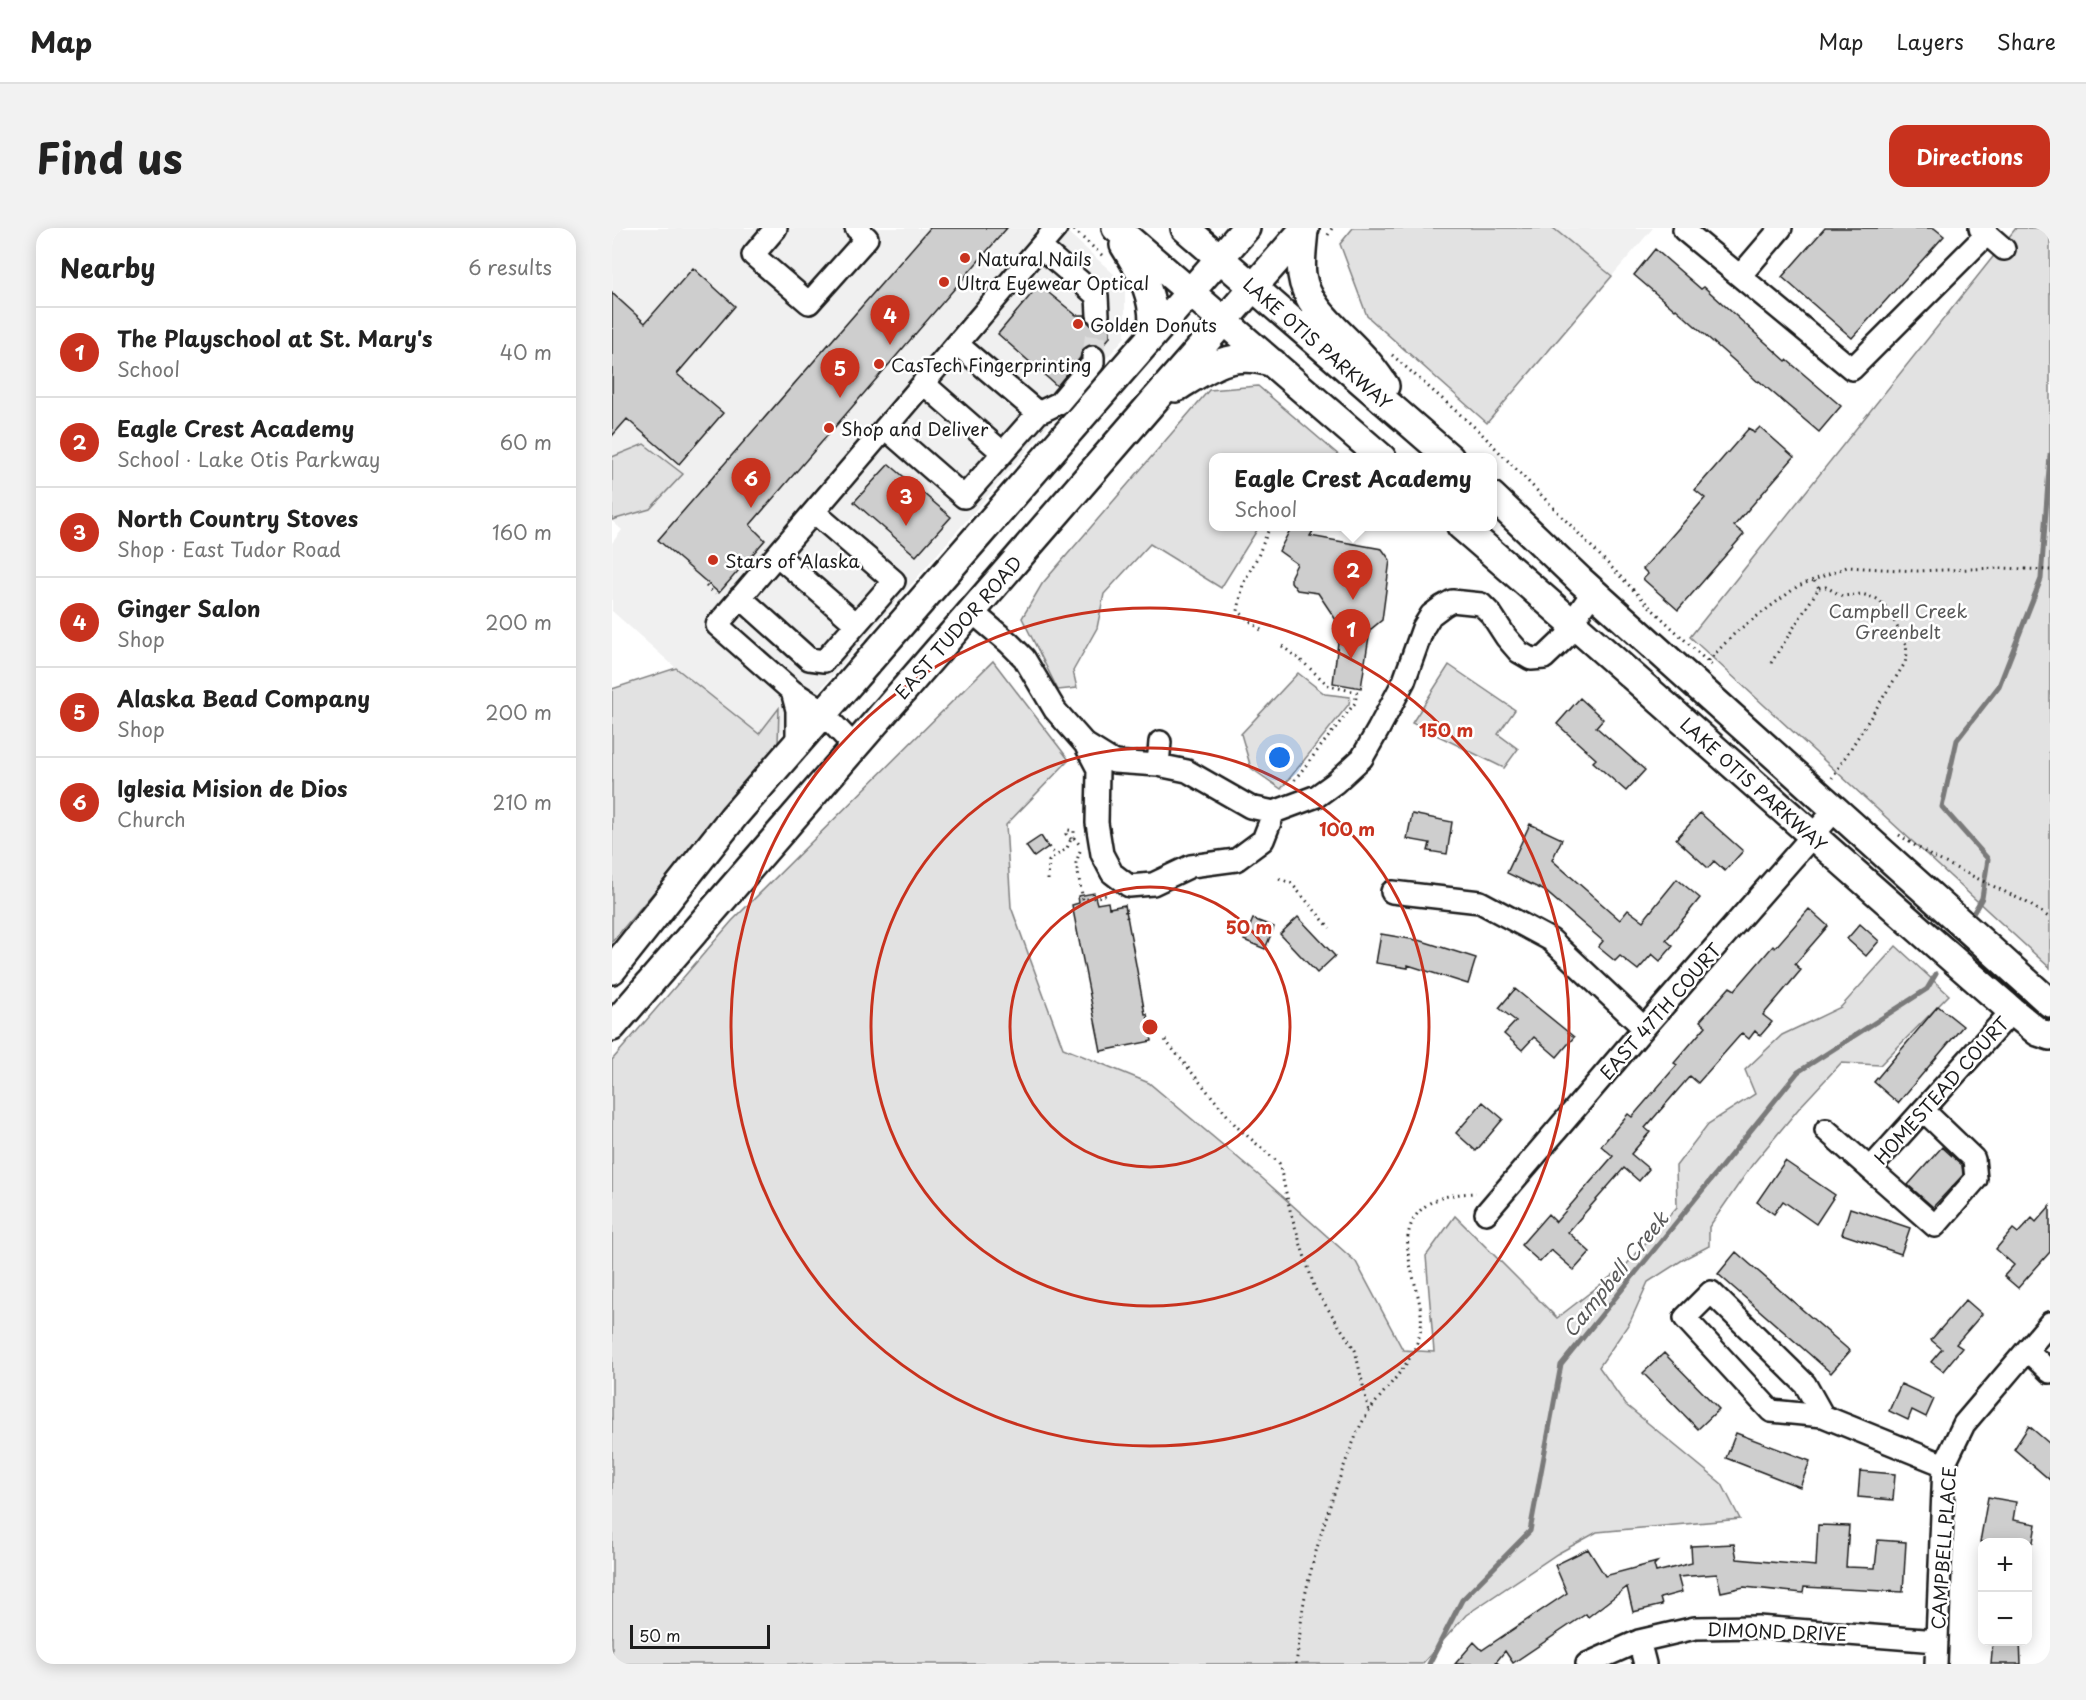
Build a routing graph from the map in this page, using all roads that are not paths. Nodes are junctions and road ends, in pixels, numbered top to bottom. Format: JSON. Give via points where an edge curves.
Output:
{"nodes":[{"id":1,"x":776,"y":228,"type":"edge"},
{"id":2,"x":1056,"y":228,"type":"edge"},
{"id":3,"x":1115,"y":228,"type":"edge"},
{"id":4,"x":1185,"y":228,"type":"edge"},
{"id":5,"x":1245,"y":228,"type":"edge"},
{"id":6,"x":1781,"y":228,"type":"edge"},
{"id":7,"x":1305,"y":229,"type":"edge"},
{"id":8,"x":1684,"y":230,"type":"dead end"},
{"id":9,"x":867,"y":231,"type":"edge"},
{"id":10,"x":1984,"y":231,"type":"edge"},
{"id":11,"x":1040,"y":247,"type":"junction"},
{"id":12,"x":2004,"y":249,"type":"dead end"},
{"id":13,"x":1220,"y":258,"type":"junction"},
{"id":14,"x":1740,"y":276,"type":"junction"},
{"id":15,"x":1253,"y":287,"type":"junction"},
{"id":16,"x":1191,"y":292,"type":"junction"},
{"id":17,"x":1098,"y":315,"type":"tunnel mouth"},
{"id":18,"x":1225,"y":321,"type":"junction"},
{"id":19,"x":1152,"y":335,"type":"junction"},
{"id":20,"x":957,"y":344,"type":"junction"},
{"id":21,"x":1093,"y":357,"type":"tunnel mouth"},
{"id":22,"x":1274,"y":363,"type":"junction"},
{"id":23,"x":923,"y":383,"type":"junction"},
{"id":24,"x":1152,"y":402,"type":"junction"},
{"id":25,"x":1038,"y":413,"type":"junction"},
{"id":26,"x":1402,"y":416,"type":"junction"},
{"id":27,"x":885,"y":428,"type":"junction"},
{"id":28,"x":1003,"y":453,"type":"junction"},
{"id":29,"x":1376,"y":453,"type":"edge"},
{"id":30,"x":1444,"y":453,"type":"edge"},
{"id":31,"x":1497,"y":501,"type":"edge"},
{"id":32,"x":814,"y":512,"type":"junction"},
{"id":33,"x":1467,"y":531,"type":"edge"},
{"id":34,"x":777,"y":555,"type":"junction"},
{"id":35,"x":1593,"y":592,"type":"junction"},
{"id":36,"x":740,"y":597,"type":"junction"},
{"id":37,"x":972,"y":611,"type":"junction"},
{"id":38,"x":1572,"y":622,"type":"junction"},
{"id":39,"x":856,"y":624,"type":"junction"},
{"id":40,"x":792,"y":691,"type":"junction"},
{"id":41,"x":824,"y":714,"type":"junction"},
{"id":42,"x":1160,"y":742,"type":"dead end"},
{"id":43,"x":797,"y":744,"type":"junction"},
{"id":44,"x":1085,"y":744,"type":"junction"},
{"id":45,"x":854,"y":746,"type":"junction"},
{"id":46,"x":1158,"y":765,"type":"junction"},
{"id":47,"x":1835,"y":810,"type":"junction"},
{"id":48,"x":1274,"y":812,"type":"junction"},
{"id":49,"x":1812,"y":836,"type":"junction"},
{"id":50,"x":1392,"y":892,"type":"dead end"},
{"id":51,"x":612,"y":970,"type":"edge"},
{"id":52,"x":2050,"y":1003,"type":"edge"},
{"id":53,"x":2012,"y":1011,"type":"junction"},
{"id":54,"x":612,"y":1028,"type":"edge"},
{"id":55,"x":1644,"y":1028,"type":"junction"},
{"id":56,"x":2050,"y":1036,"type":"edge"},
{"id":57,"x":1923,"y":1110,"type":"junction"},
{"id":58,"x":1826,"y":1131,"type":"dead end"},
{"id":59,"x":1870,"y":1169,"type":"junction"},
{"id":60,"x":1486,"y":1213,"type":"dead end"},
{"id":61,"x":2050,"y":1323,"type":"edge"},
{"id":62,"x":2026,"y":1350,"type":"junction"},
{"id":63,"x":2050,"y":1372,"type":"edge"},
{"id":64,"x":1823,"y":1416,"type":"junction"},
{"id":65,"x":1944,"y":1465,"type":"junction"},
{"id":66,"x":1639,"y":1641,"type":"junction"},
{"id":67,"x":1937,"y":1641,"type":"junction"},
{"id":68,"x":1587,"y":1664,"type":"edge"},
{"id":69,"x":1645,"y":1664,"type":"edge"},
{"id":70,"x":1936,"y":1664,"type":"edge"}],
"edges":[{"from":1,"to":9,"type":"street","via":[[753,255],[809,303]]},
{"from":2,"to":11,"type":"street"},
{"from":3,"to":16,"type":"main road"},
{"from":3,"to":19,"type":"main road","via":[[1150,294]]},
{"from":4,"to":13,"type":"main road","name":"LAKE OTIS PARKWAY"},
{"from":5,"to":13,"type":"main road"},
{"from":6,"to":14,"type":"street"},
{"from":7,"to":15,"type":"main road","name":"EAST TUDOR ROAD"},
{"from":7,"to":26,"type":"main road","via":[[1301,267],[1308,295],[1375,372]]},
{"from":8,"to":14,"type":"street"},
{"from":10,"to":12,"type":"street"},
{"from":10,"to":14,"type":"street","via":[[1852,369]]},
{"from":11,"to":17,"type":"street","via":[[1097,296]]},
{"from":11,"to":20,"type":"street"},
{"from":13,"to":15,"type":"main road","name":"LAKE OTIS PARKWAY"},
{"from":13,"to":16,"type":"main road"},
{"from":15,"to":18,"type":"main road","name":"EAST TUDOR ROAD"},
{"from":15,"to":26,"type":"main road","name":"LAKE OTIS PARKWAY"},
{"from":16,"to":18,"type":"main road"},
{"from":16,"to":19,"type":"main road"},
{"from":18,"to":22,"type":"main road"},
{"from":18,"to":24,"type":"main road","name":"EAST TUDOR ROAD"},
{"from":19,"to":41,"type":"main road"},
{"from":20,"to":23,"type":"street"},
{"from":20,"to":25,"type":"street"},
{"from":21,"to":25,"type":"street","via":[[1093,363],[1059,403]]},
{"from":22,"to":24,"type":"main road","via":[[1249,357],[1227,360]]},
{"from":22,"to":29,"type":"main road"},
{"from":23,"to":27,"type":"street"},
{"from":23,"to":28,"type":"street"},
{"from":24,"to":37,"type":"main road","name":"EAST TUDOR ROAD"},
{"from":25,"to":28,"type":"street"},
{"from":26,"to":30,"type":"main road","name":"LAKE OTIS PARKWAY"},
{"from":27,"to":28,"type":"street","via":[[964,497]]},
{"from":27,"to":32,"type":"street"},
{"from":31,"to":35,"type":"main road","name":"LAKE OTIS PARKWAY"},
{"from":32,"to":34,"type":"street"},
{"from":32,"to":39,"type":"street","via":[[894,581]]},
{"from":33,"to":38,"type":"main road","name":"LAKE OTIS PARKWAY"},
{"from":34,"to":36,"type":"street"},
{"from":34,"to":39,"type":"street"},
{"from":35,"to":38,"type":"street"},
{"from":35,"to":47,"type":"main road","name":"LAKE OTIS PARKWAY"},
{"from":36,"to":39,"type":"street","via":[[809,659],[824,661]]},
{"from":36,"to":40,"type":"street","via":[[717,625]]},
{"from":37,"to":44,"type":"street","via":[[1024,658],[1055,710]]},
{"from":37,"to":45,"type":"main road","name":"EAST TUDOR ROAD"},
{"from":38,"to":48,"type":"street","via":[[1556,648],[1544,658],[1531,659],[1512,645],[1481,604],[1452,601],[1443,606],[1423,628],[1404,681],[1362,758],[1317,796]]},
{"from":38,"to":49,"type":"main road","name":"LAKE OTIS PARKWAY"},
{"from":40,"to":41,"type":"street"},
{"from":40,"to":43,"type":"street"},
{"from":41,"to":43,"type":"main road"},
{"from":41,"to":45,"type":"street"},
{"from":42,"to":46,"type":"street"},
{"from":43,"to":51,"type":"main road","via":[[724,828]]},
{"from":44,"to":46,"type":"street","via":[[1114,762]]},
{"from":44,"to":48,"type":"street","via":[[1098,769],[1097,823],[1102,854],[1112,873],[1129,886],[1153,884],[1191,866],[1236,860],[1263,840]]},
{"from":45,"to":54,"type":"main road","name":"EAST TUDOR ROAD"},
{"from":46,"to":48,"type":"street","via":[[1186,771],[1250,807]]},
{"from":47,"to":49,"type":"street","name":"EAST 47TH COURT"},
{"from":47,"to":52,"type":"main road","name":"LAKE OTIS PARKWAY"},
{"from":49,"to":53,"type":"main road","name":"LAKE OTIS PARKWAY"},
{"from":49,"to":55,"type":"street","name":"EAST 47TH COURT"},
{"from":50,"to":55,"type":"street","via":[[1480,902],[1551,940]]},
{"from":53,"to":56,"type":"main road","name":"LAKE OTIS PARKWAY","via":[[2038,1032]]},
{"from":53,"to":57,"type":"street","name":"HOMESTEAD COURT"},
{"from":55,"to":60,"type":"street","name":"EAST 47TH COURT"},
{"from":57,"to":59,"type":"street","name":"HOMESTEAD COURT"},
{"from":57,"to":59,"type":"street","via":[[1974,1159],[1976,1179],[1935,1227]]},
{"from":58,"to":59,"type":"street"},
{"from":61,"to":62,"type":"street","name":"CAMPBELL PLACE"},
{"from":62,"to":63,"type":"street"},
{"from":62,"to":65,"type":"street","name":"CAMPBELL PLACE","via":[[1964,1424]]},
{"from":64,"to":64,"type":"street","via":[[1805,1384],[1711,1292],[1685,1318],[1771,1411]]},
{"from":64,"to":65,"type":"street"},
{"from":65,"to":67,"type":"street","name":"CAMPBELL PLACE"},
{"from":66,"to":67,"type":"street","name":"DIMOND DRIVE","via":[[1695,1628],[1758,1627]]},
{"from":66,"to":68,"type":"street","name":"DIMOND DRIVE"},
{"from":66,"to":69,"type":"street"},
{"from":67,"to":70,"type":"street","name":"CAMPBELL PLACE"}]}
